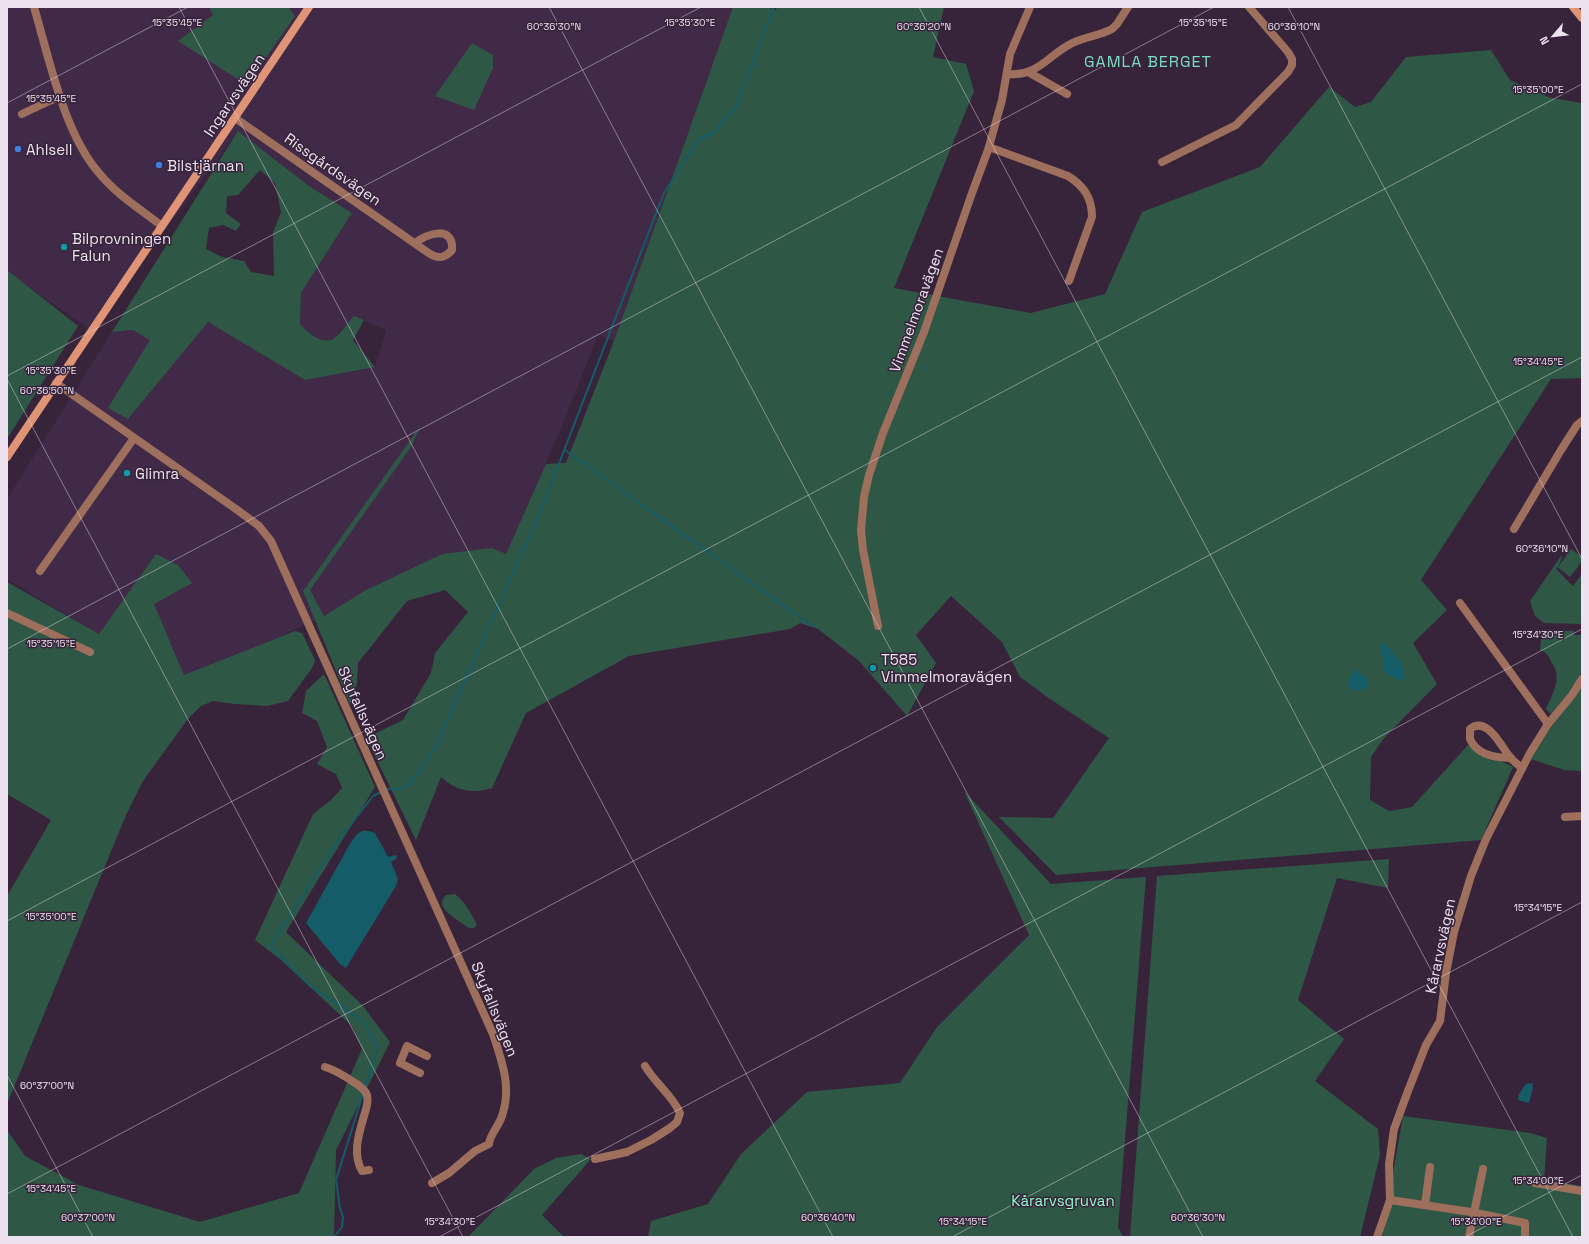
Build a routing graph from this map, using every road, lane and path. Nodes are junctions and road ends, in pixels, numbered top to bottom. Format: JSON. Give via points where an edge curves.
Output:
{"nodes":[{"id":1,"x":34,"y":7,"type":"edge"},
{"id":2,"x":309,"y":7,"type":"edge"},
{"id":3,"x":1030,"y":7,"type":"edge"},
{"id":4,"x":1128,"y":7,"type":"edge"},
{"id":5,"x":1248,"y":7,"type":"edge"},
{"id":6,"x":1573,"y":7,"type":"edge"},
{"id":7,"x":1582,"y":18,"type":"edge"},
{"id":8,"x":1028,"y":72,"type":"junction"},
{"id":9,"x":1007,"y":74,"type":"junction"},
{"id":10,"x":1067,"y":94,"type":"dead end"},
{"id":11,"x":60,"y":96,"type":"junction"},
{"id":12,"x":22,"y":114,"type":"dead end"},
{"id":13,"x":235,"y":118,"type":"junction"},
{"id":14,"x":989,"y":148,"type":"junction"},
{"id":15,"x":1162,"y":162,"type":"dead end"},
{"id":16,"x":162,"y":226,"type":"junction"},
{"id":17,"x":415,"y":243,"type":"dead end"},
{"id":18,"x":1069,"y":281,"type":"dead end"},
{"id":19,"x":56,"y":384,"type":"junction"},
{"id":20,"x":1582,"y":420,"type":"edge"},
{"id":21,"x":134,"y":438,"type":"junction"},
{"id":22,"x":7,"y":456,"type":"edge"},
{"id":23,"x":1514,"y":528,"type":"dead end"},
{"id":24,"x":40,"y":571,"type":"dead end"},
{"id":25,"x":1460,"y":603,"type":"dead end"},
{"id":26,"x":7,"y":613,"type":"edge"},
{"id":27,"x":878,"y":626,"type":"dead end"},
{"id":28,"x":90,"y":652,"type":"dead end"},
{"id":29,"x":1582,"y":680,"type":"edge"},
{"id":30,"x":1548,"y":724,"type":"junction"},
{"id":31,"x":1511,"y":758,"type":"junction"},
{"id":32,"x":1522,"y":768,"type":"junction"},
{"id":33,"x":1582,"y":816,"type":"edge"},
{"id":34,"x":1565,"y":817,"type":"dead end"},
{"id":35,"x":427,"y":1056,"type":"dead end"},
{"id":36,"x":645,"y":1066,"type":"dead end"},
{"id":37,"x":325,"y":1067,"type":"dead end"},
{"id":38,"x":420,"y":1073,"type":"dead end"},
{"id":39,"x":595,"y":1159,"type":"dead end"},
{"id":40,"x":1430,"y":1167,"type":"dead end"},
{"id":41,"x":1483,"y":1169,"type":"dead end"},
{"id":42,"x":369,"y":1170,"type":"dead end"},
{"id":43,"x":432,"y":1183,"type":"dead end"},
{"id":44,"x":1535,"y":1183,"type":"dead end"},
{"id":45,"x":1582,"y":1191,"type":"edge"},
{"id":46,"x":1390,"y":1200,"type":"junction"},
{"id":47,"x":1425,"y":1205,"type":"junction"},
{"id":48,"x":1474,"y":1213,"type":"junction"},
{"id":49,"x":1377,"y":1237,"type":"edge"},
{"id":50,"x":1469,"y":1237,"type":"edge"},
{"id":51,"x":1525,"y":1237,"type":"edge"}],
"edges":[{"from":1,"to":11,"type":"street"},
{"from":2,"to":13,"type":"street","name":"Ingarvsvägen"},
{"from":3,"to":9,"type":"street","name":"Vimmelmoravägen","via":[[1013,45]]},
{"from":4,"to":8,"type":"street","via":[[1112,29],[1071,44],[1044,64]]},
{"from":5,"to":15,"type":"street","via":[[1288,52],[1292,59],[1290,68],[1272,90],[1236,125]]},
{"from":6,"to":7,"type":"street"},
{"from":8,"to":9,"type":"street","via":[[1019,75]]},
{"from":8,"to":10,"type":"street"},
{"from":9,"to":14,"type":"street","name":"Vimmelmoravägen"},
{"from":11,"to":12,"type":"street"},
{"from":11,"to":16,"type":"street","via":[[74,133],[98,172],[116,191]]},
{"from":13,"to":16,"type":"street","name":"Ingarvsvägen"},
{"from":13,"to":17,"type":"street","name":"Rissgårdsvägen"},
{"from":14,"to":18,"type":"street","via":[[1068,176],[1088,195],[1092,217]]},
{"from":14,"to":27,"type":"street","name":"Vimmelmoravägen","via":[[924,332],[883,433],[869,475],[861,530]]},
{"from":16,"to":19,"type":"street","name":"Ingarvsvägen"},
{"from":19,"to":21,"type":"street","name":"Skyfallsvägen"},
{"from":19,"to":22,"type":"street","name":"Ingarvsvägen"},
{"from":20,"to":23,"type":"street"},
{"from":21,"to":24,"type":"street"},
{"from":21,"to":43,"type":"street","name":"Skyfallsvägen","via":[[256,524],[271,541],[493,1034],[506,1076],[506,1098],[502,1118],[489,1144]]},
{"from":25,"to":30,"type":"street"},
{"from":26,"to":28,"type":"street"},
{"from":29,"to":30,"type":"street","name":"Kårarvsvägen"},
{"from":30,"to":32,"type":"street","name":"Kårarvsvägen"},
{"from":31,"to":31,"type":"street","via":[[1496,757],[1480,751],[1470,739],[1470,729],[1479,726],[1490,731],[1498,738]]},
{"from":31,"to":32,"type":"street"},
{"from":32,"to":46,"type":"street","name":"Kårarvsvägen","via":[[1486,839],[1454,932],[1440,1021],[1426,1045],[1394,1129],[1389,1164]]},
{"from":33,"to":34,"type":"street"},
{"from":35,"to":38,"type":"street","via":[[407,1046],[400,1063]]},
{"from":36,"to":39,"type":"street","via":[[680,1113],[677,1122],[627,1152]]},
{"from":37,"to":42,"type":"street","via":[[336,1070],[365,1090],[367,1106],[359,1134],[358,1154],[362,1171]]},
{"from":40,"to":47,"type":"street"},
{"from":41,"to":48,"type":"street"},
{"from":44,"to":45,"type":"street"},
{"from":46,"to":47,"type":"street"},
{"from":46,"to":49,"type":"street","name":"Kårarvsvägen"},
{"from":47,"to":48,"type":"street"},
{"from":48,"to":50,"type":"street"},
{"from":48,"to":51,"type":"street","via":[[1525,1222]]}]}
